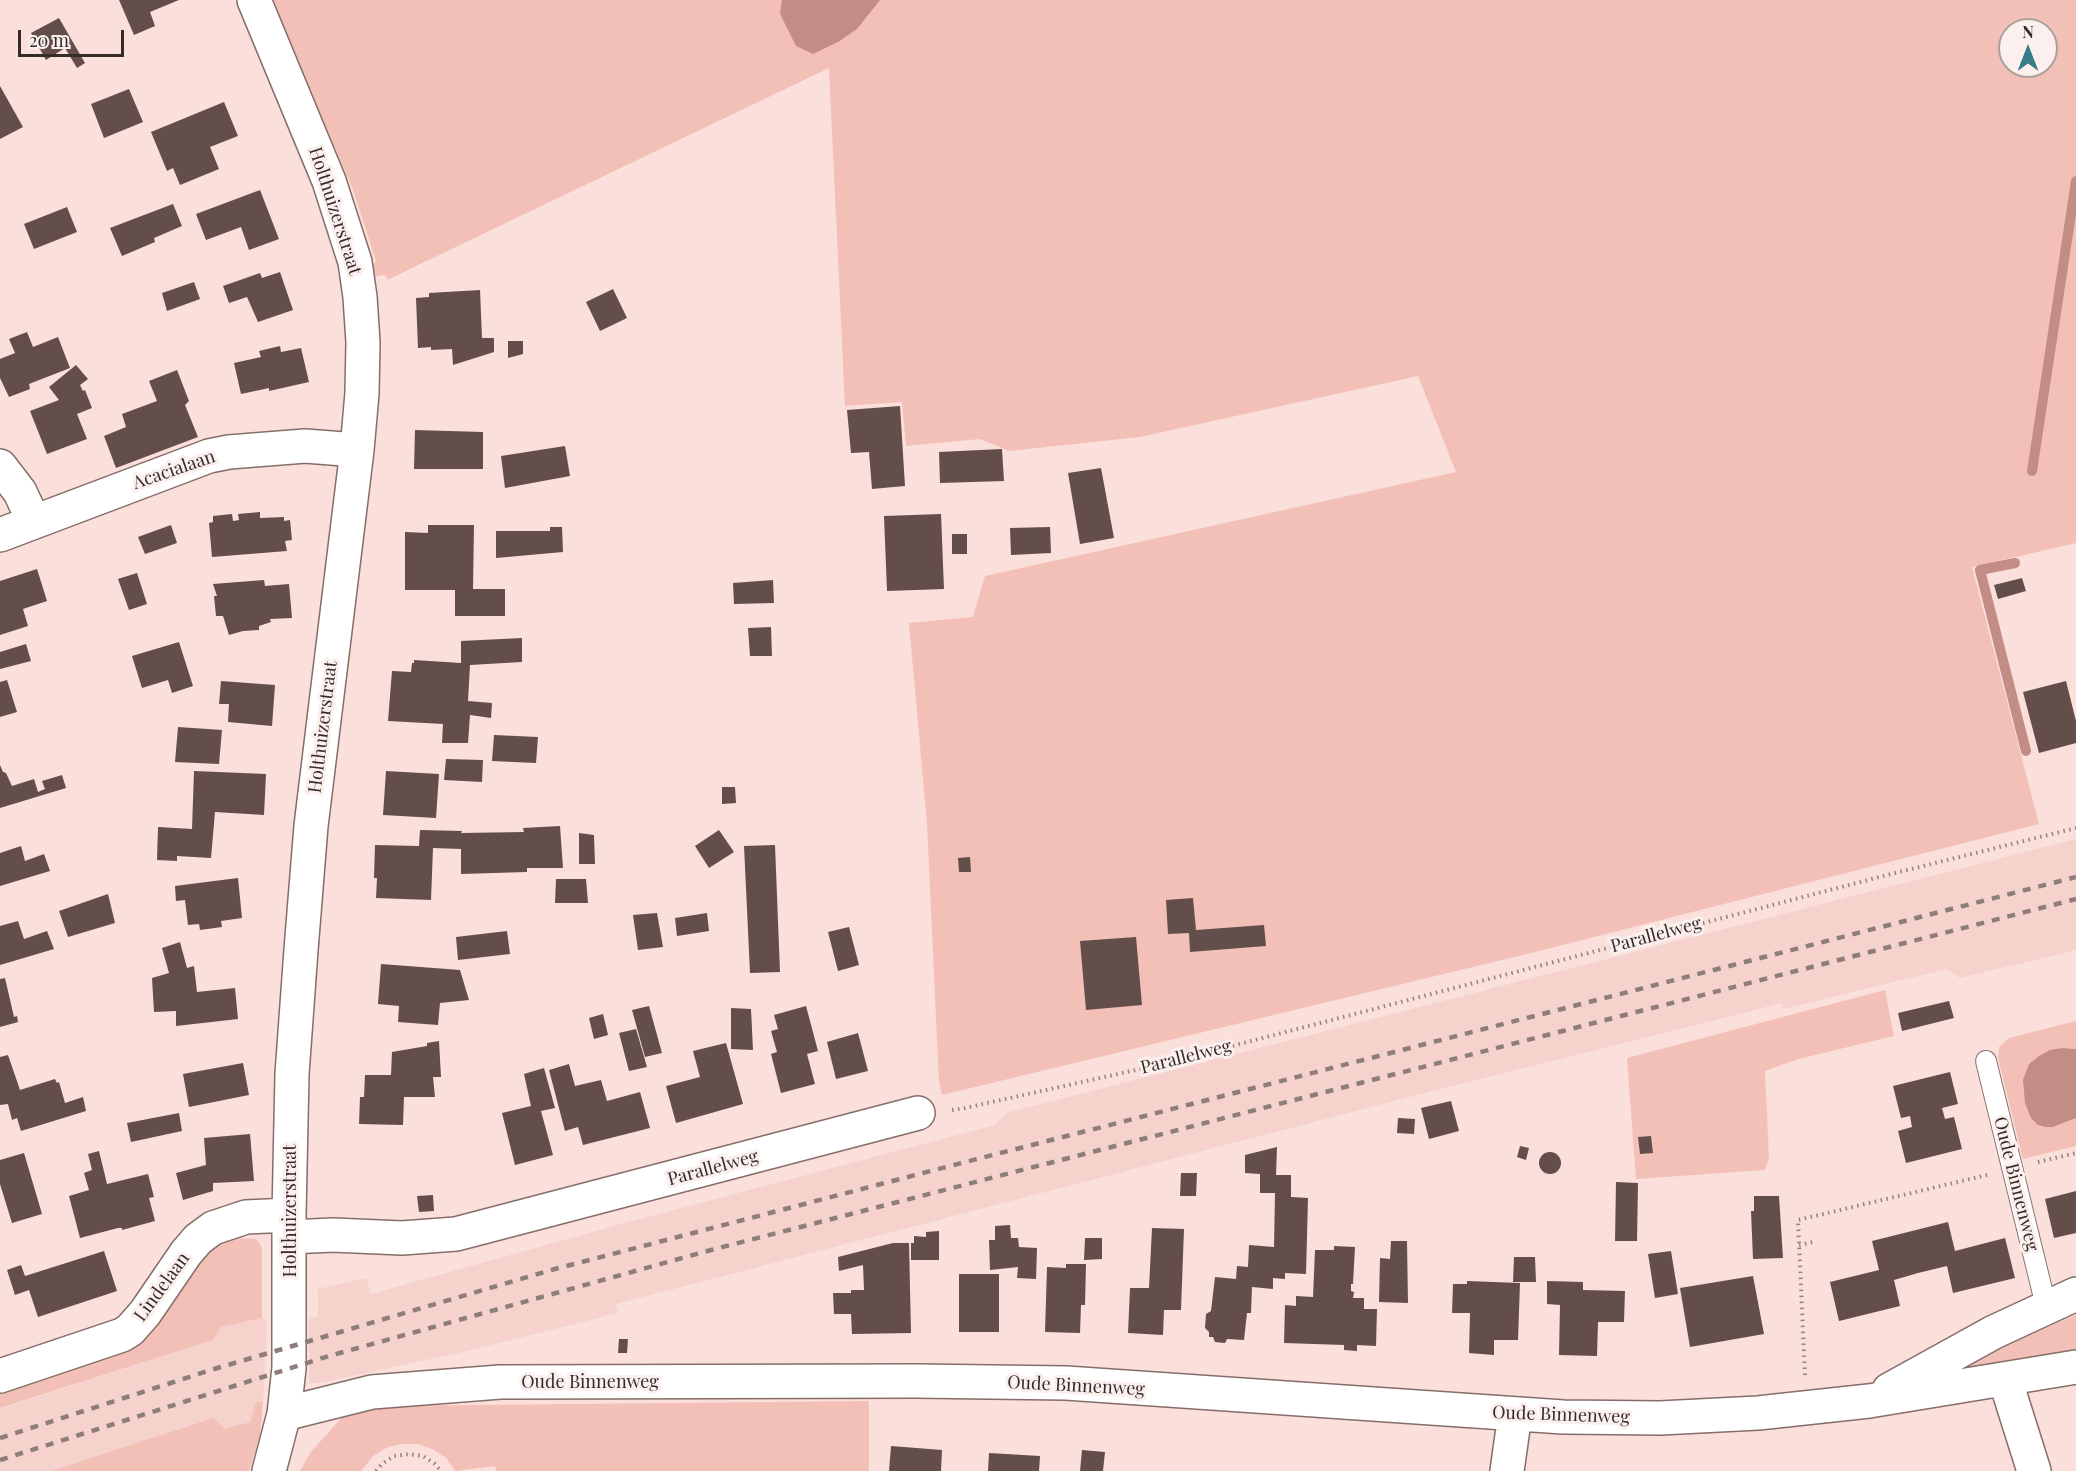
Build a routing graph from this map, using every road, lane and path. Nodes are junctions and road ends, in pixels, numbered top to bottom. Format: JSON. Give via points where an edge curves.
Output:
{"nodes":[{"id":1,"x":254,"y":0,"type":"edge"},
{"id":2,"x":357,"y":450,"type":"junction"},
{"id":3,"x":0,"y":466,"type":"edge"},
{"id":4,"x":34,"y":522,"type":"junction"},
{"id":5,"x":0,"y":535,"type":"edge"},
{"id":6,"x":2076,"y":828,"type":"edge"},
{"id":7,"x":1986,"y":1061,"type":"dead end"},
{"id":8,"x":918,"y":1113,"type":"joint"},
{"id":9,"x":2076,"y":1153,"type":"edge"},
{"id":10,"x":2012,"y":1169,"type":"junction"},
{"id":11,"x":289,"y":1226,"type":"junction"},
{"id":12,"x":1813,"y":1242,"type":"dead end"},
{"id":13,"x":1799,"y":1245,"type":"junction"},
{"id":14,"x":2076,"y":1294,"type":"edge"},
{"id":15,"x":2046,"y":1306,"type":"junction"},
{"id":16,"x":2076,"y":1367,"type":"edge"},
{"id":17,"x":0,"y":1376,"type":"edge"},
{"id":18,"x":2005,"y":1379,"type":"junction"},
{"id":19,"x":1869,"y":1401,"type":"junction"},
{"id":20,"x":1806,"y":1408,"type":"junction"},
{"id":21,"x":284,"y":1414,"type":"junction"},
{"id":22,"x":1515,"y":1414,"type":"junction"},
{"id":23,"x":269,"y":1471,"type":"edge"},
{"id":24,"x":376,"y":1471,"type":"edge"},
{"id":25,"x":441,"y":1471,"type":"edge"},
{"id":26,"x":1507,"y":1471,"type":"edge"},
{"id":27,"x":2034,"y":1471,"type":"edge"}],
"edges":[{"from":1,"to":2,"type":"street","name":"Holthuizerstraat","via":[[329,181],[355,262],[363,342]]},
{"from":2,"to":4,"type":"street","name":"Acacialaan","via":[[305,446],[209,456]]},
{"from":2,"to":11,"type":"street","name":"Holthuizerstraat","via":[[311,826],[292,1074]]},
{"from":3,"to":4,"type":"street","via":[[20,492]]},
{"from":4,"to":5,"type":"street","name":"Acacialaan"},
{"from":6,"to":8,"type":"path","name":"Parallelweg","via":[[1162,1064],[965,1108]]},
{"from":7,"to":10,"type":"lane","name":"Oude Binnenweg"},
{"from":8,"to":11,"type":"street","name":"Parallelweg","via":[[456,1234],[402,1238],[333,1235]]},
{"from":9,"to":10,"type":"path"},
{"from":10,"to":13,"type":"path","via":[[1798,1220]]},
{"from":10,"to":15,"type":"lane","name":"Oude Binnenweg"},
{"from":11,"to":17,"type":"street","name":"Lindelaan","via":[[246,1217],[213,1228],[186,1253],[130,1330]]},
{"from":11,"to":21,"type":"street","name":"Holthuizerstraat","via":[[290,1346]]},
{"from":12,"to":13,"type":"path"},
{"from":13,"to":20,"type":"path"},
{"from":14,"to":15,"type":"street","name":"Oude Binnenweg"},
{"from":15,"to":19,"type":"street","name":"Oude Binnenweg"},
{"from":16,"to":18,"type":"street","name":"Oude Binnenweg"},
{"from":18,"to":19,"type":"street","name":"Oude Binnenweg"},
{"from":18,"to":27,"type":"street"},
{"from":19,"to":20,"type":"street","name":"Oude Binnenweg"},
{"from":20,"to":22,"type":"street","name":"Oude Binnenweg","via":[[1709,1417]]},
{"from":21,"to":22,"type":"street","name":"Oude Binnenweg","via":[[372,1392],[500,1382],[916,1381],[1066,1383]]},
{"from":21,"to":23,"type":"street","name":"Holthuizerstraat"},
{"from":22,"to":26,"type":"street"},
{"from":24,"to":25,"type":"path","via":[[394,1456],[409,1454],[423,1456]]}]}
